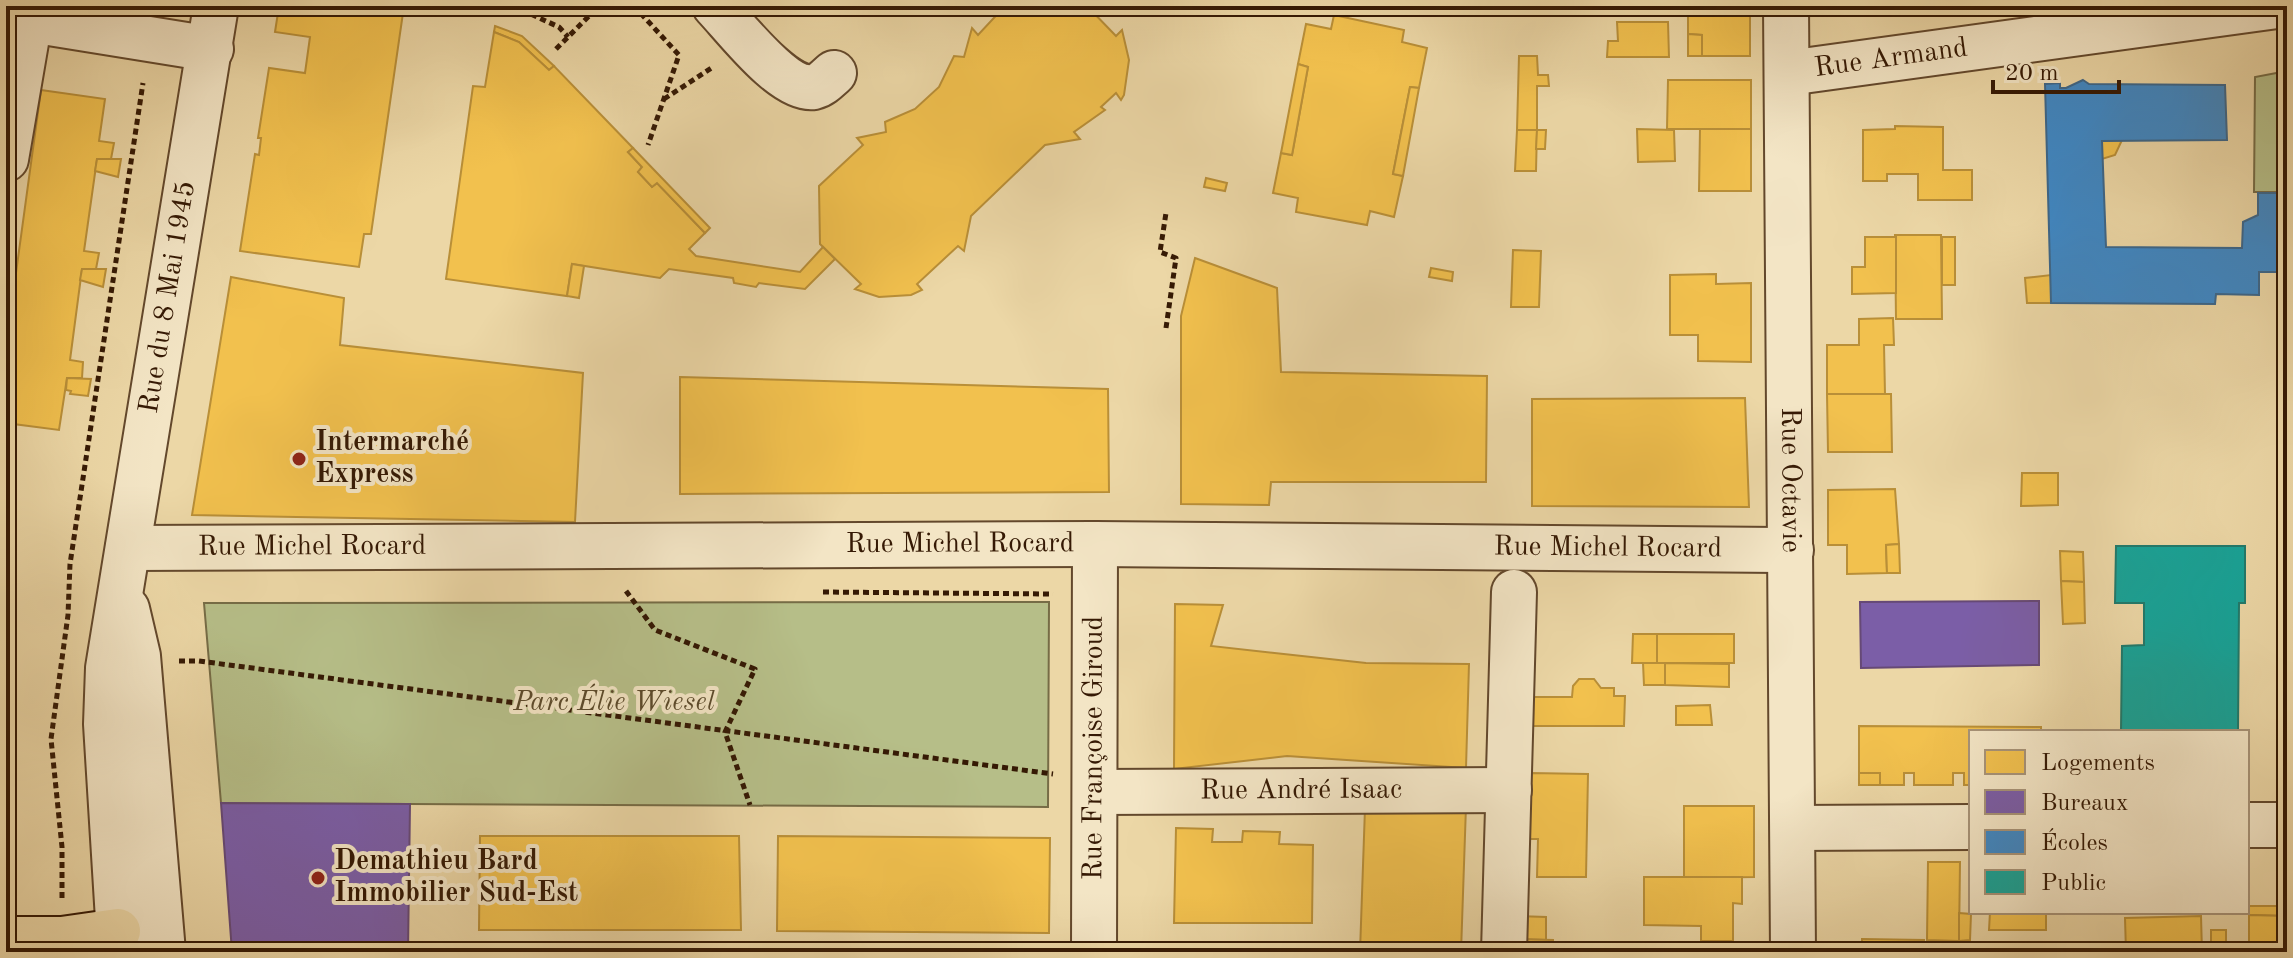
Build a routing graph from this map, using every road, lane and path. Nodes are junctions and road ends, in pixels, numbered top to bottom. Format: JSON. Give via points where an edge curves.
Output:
{"nodes":[{"id":1,"x":216,"y":6,"type":"edge"},
{"id":2,"x":513,"y":6,"type":"edge"},
{"id":3,"x":599,"y":6,"type":"edge"},
{"id":4,"x":634,"y":6,"type":"edge"},
{"id":5,"x":715,"y":6,"type":"edge"},
{"id":6,"x":1786,"y":6,"type":"edge"},
{"id":7,"x":2277,"y":6,"type":"edge"},
{"id":8,"x":18,"y":18,"type":"edge"},
{"id":9,"x":568,"y":37,"type":"junction"},
{"id":10,"x":750,"y":42,"type":"junction"},
{"id":11,"x":211,"y":49,"type":"junction"},
{"id":12,"x":556,"y":49,"type":"dead end"},
{"id":13,"x":834,"y":73,"type":"dead end"},
{"id":14,"x":1788,"y":73,"type":"junction"},
{"id":15,"x":144,"y":76,"type":"dead end"},
{"id":16,"x":663,"y":99,"type":"junction"},
{"id":17,"x":648,"y":145,"type":"dead end"},
{"id":18,"x":6,"y":159,"type":"edge"},
{"id":19,"x":1166,"y":213,"type":"dead end"},
{"id":20,"x":1166,"y":328,"type":"dead end"},
{"id":21,"x":1095,"y":544,"type":"junction"},
{"id":22,"x":1791,"y":550,"type":"junction"},
{"id":23,"x":125,"y":568,"type":"junction"},
{"id":24,"x":626,"y":591,"type":"dead end"},
{"id":25,"x":1514,"y":592,"type":"dead end"},
{"id":26,"x":170,"y":661,"type":"dead end"},
{"id":27,"x":725,"y":732,"type":"junction"},
{"id":28,"x":1076,"y":783,"type":"junction"},
{"id":29,"x":1509,"y":790,"type":"junction"},
{"id":30,"x":750,"y":805,"type":"dead end"},
{"id":31,"x":2249,"y":825,"type":"edge"},
{"id":32,"x":2287,"y":825,"type":"edge"},
{"id":33,"x":1969,"y":827,"type":"edge"},
{"id":34,"x":1794,"y":828,"type":"junction"},
{"id":35,"x":62,"y":907,"type":"dead end"},
{"id":36,"x":6,"y":939,"type":"edge"},
{"id":37,"x":119,"y":942,"type":"edge"},
{"id":38,"x":162,"y":948,"type":"edge"},
{"id":39,"x":1094,"y":952,"type":"edge"},
{"id":40,"x":1504,"y":952,"type":"edge"},
{"id":41,"x":1793,"y":952,"type":"edge"}],
"edges":[{"from":1,"to":11,"type":"street","name":"Rue du 8 Mai 1945"},
{"from":2,"to":9,"type":"path","via":[[559,27]]},
{"from":3,"to":9,"type":"path"},
{"from":4,"to":16,"type":"path","via":[[679,55]]},
{"from":5,"to":10,"type":"street"},
{"from":6,"to":14,"type":"street","name":"Rue Octavie"},
{"from":7,"to":14,"type":"street","name":"Rue Armand"},
{"from":8,"to":11,"type":"street"},
{"from":8,"to":18,"type":"street"},
{"from":9,"to":12,"type":"path"},
{"from":10,"to":13,"type":"street","via":[[788,81],[818,87]]},
{"from":10,"to":16,"type":"path"},
{"from":11,"to":23,"type":"street","name":"Rue du 8 Mai 1945"},
{"from":14,"to":22,"type":"street","name":"Rue Octavie"},
{"from":15,"to":35,"type":"path","via":[[70,564],[51,739]]},
{"from":16,"to":17,"type":"path"},
{"from":19,"to":20,"type":"path","via":[[1160,252],[1176,258]]},
{"from":21,"to":22,"type":"street","name":"Rue Michel Rocard"},
{"from":21,"to":23,"type":"street","name":"Rue Michel Rocard"},
{"from":21,"to":28,"type":"street","name":"Rue Françoise Giroud"},
{"from":22,"to":34,"type":"street","name":"Rue Octavie"},
{"from":23,"to":37,"type":"street","name":"Rue du 8 Mai 1945","via":[[108,668],[106,724]]},
{"from":23,"to":38,"type":"street","name":"Rue du 8 Mai 1945","via":[[138,656]]},
{"from":24,"to":27,"type":"path","via":[[655,630],[755,669]]},
{"from":25,"to":29,"type":"street"},
{"from":26,"to":27,"type":"path"},
{"from":27,"to":28,"type":"path"},
{"from":27,"to":30,"type":"path"},
{"from":28,"to":29,"type":"street","name":"Rue André Isaac"},
{"from":28,"to":39,"type":"street","name":"Rue Françoise Giroud"},
{"from":29,"to":40,"type":"street"},
{"from":31,"to":32,"type":"street"},
{"from":33,"to":34,"type":"street"},
{"from":34,"to":41,"type":"street","name":"Rue Octavie"},
{"from":36,"to":37,"type":"highway"},
{"from":37,"to":38,"type":"street","name":"Rue du 8 Mai 1945"}]}
